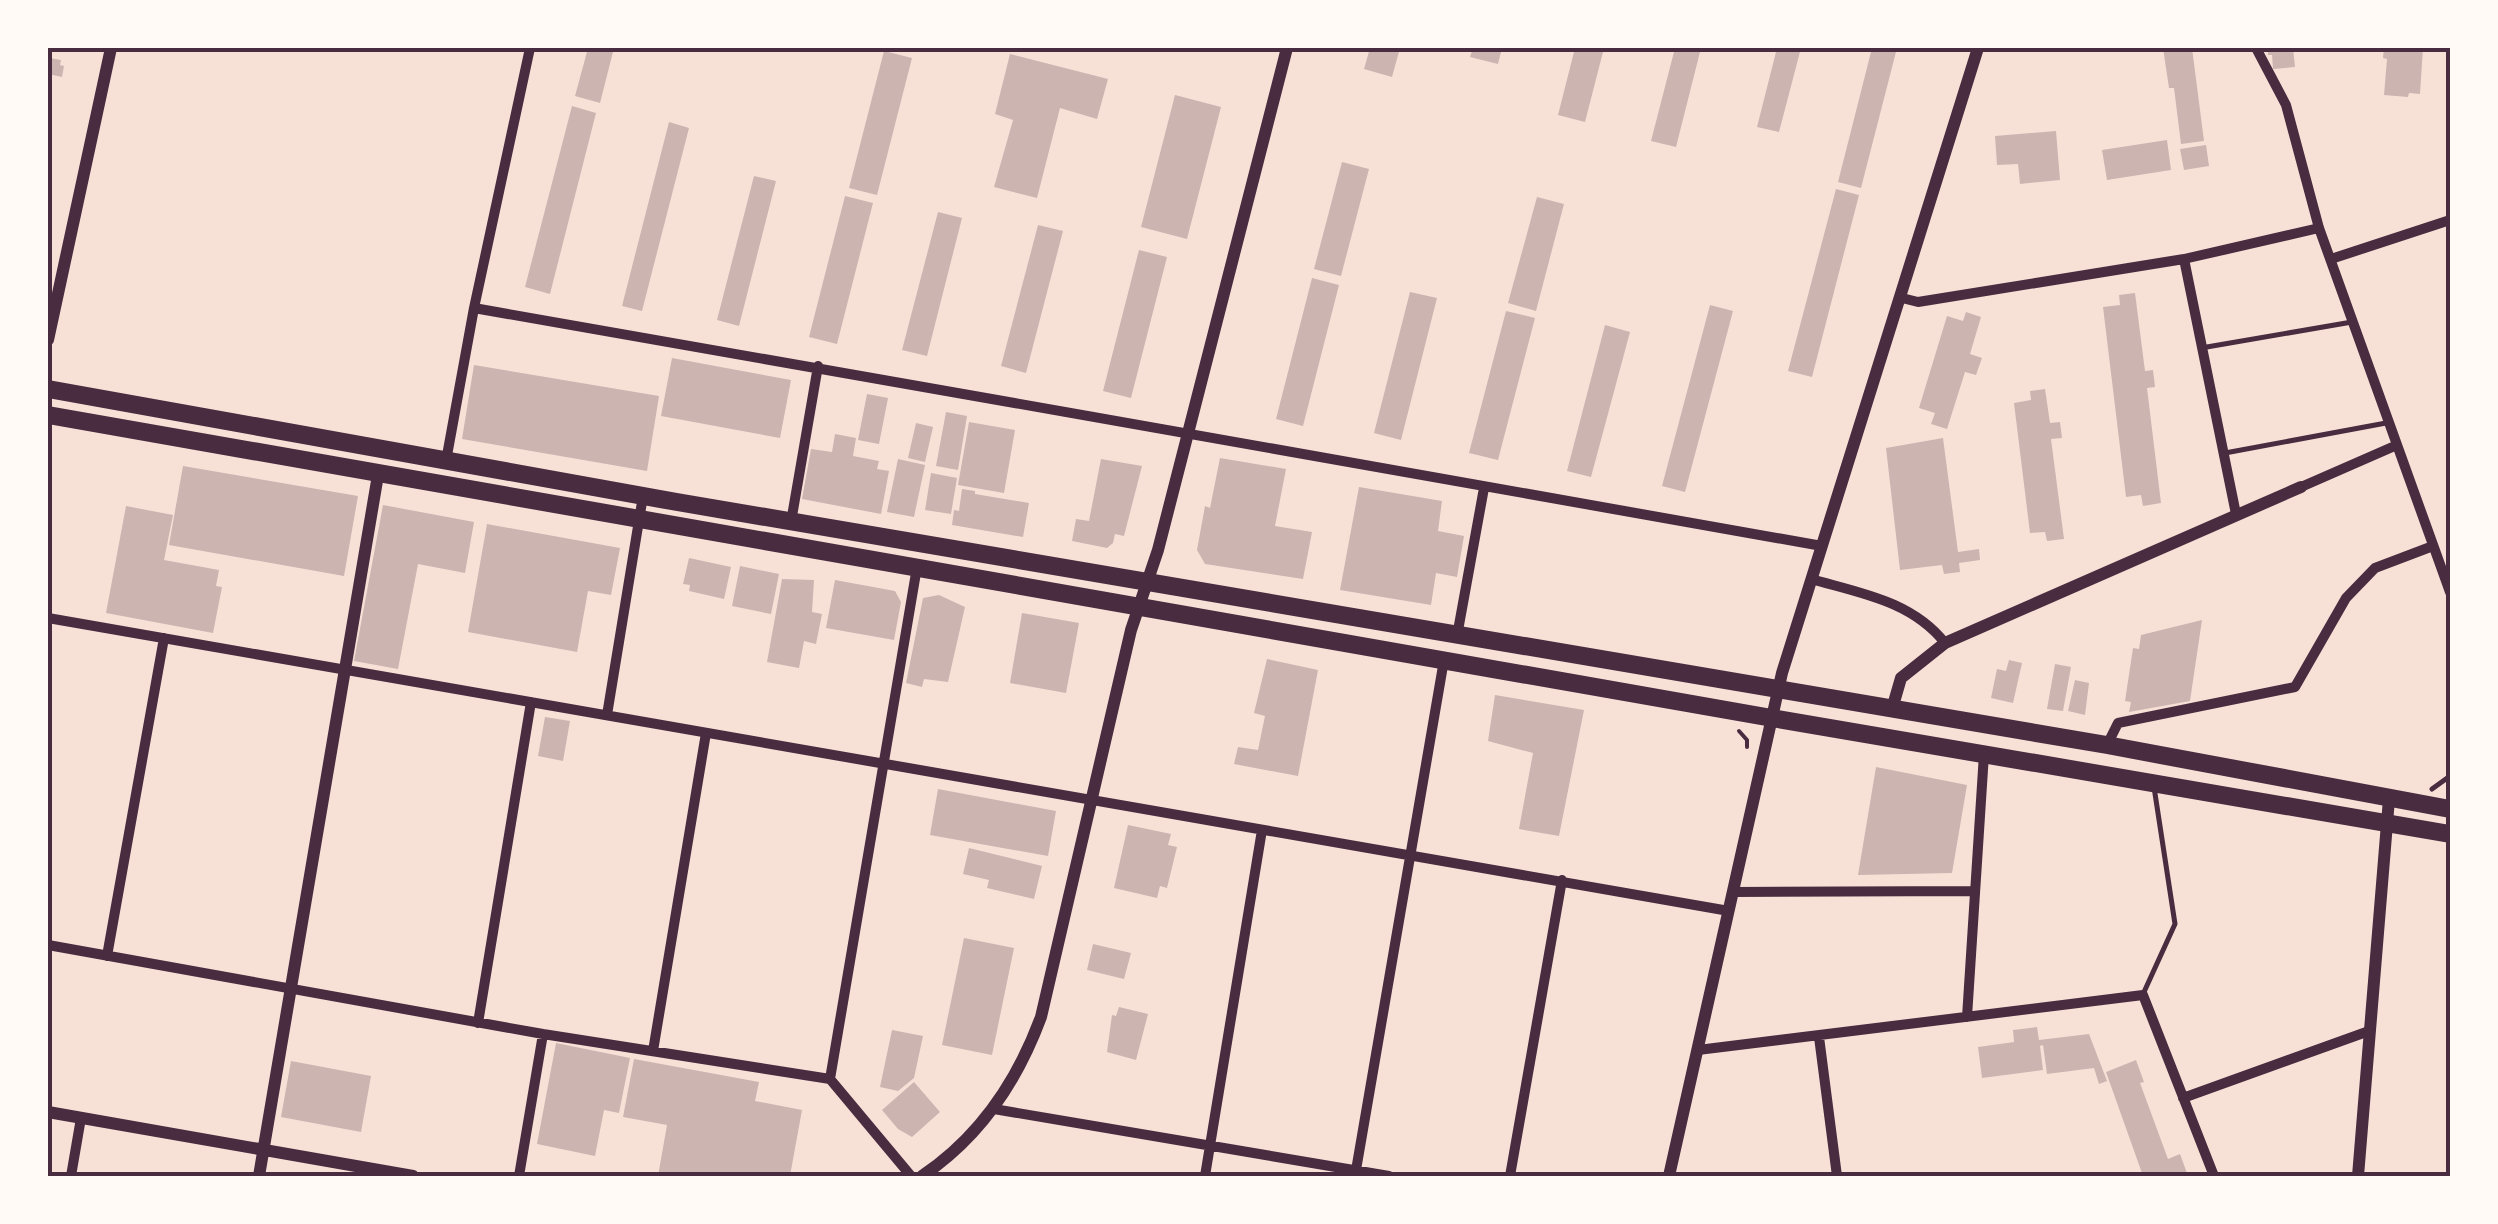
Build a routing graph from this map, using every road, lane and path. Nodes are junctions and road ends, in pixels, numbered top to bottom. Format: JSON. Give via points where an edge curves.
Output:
{"nodes":[{"id":1,"x":110,"y":48,"type":"edge"},
{"id":2,"x":530,"y":48,"type":"edge"},
{"id":3,"x":1287,"y":48,"type":"edge"},
{"id":4,"x":1978,"y":48,"type":"edge"},
{"id":5,"x":2256,"y":48,"type":"edge"},
{"id":6,"x":2450,"y":220,"type":"edge"},
{"id":7,"x":2320,"y":228,"type":"junction"},
{"id":8,"x":2184,"y":259,"type":"junction"},
{"id":9,"x":2332,"y":259,"type":"junction"},
{"id":10,"x":1902,"y":298,"type":"junction"},
{"id":11,"x":474,"y":308,"type":"junction"},
{"id":12,"x":2355,"y":322,"type":"junction"},
{"id":13,"x":48,"y":340,"type":"edge"},
{"id":14,"x":2201,"y":348,"type":"junction"},
{"id":15,"x":818,"y":366,"type":"junction"},
{"id":16,"x":48,"y":389,"type":"edge"},
{"id":17,"x":48,"y":414,"type":"edge"},
{"id":18,"x":2389,"y":423,"type":"junction"},
{"id":19,"x":1188,"y":431,"type":"junction"},
{"id":20,"x":2397,"y":446,"type":"junction"},
{"id":21,"x":2222,"y":454,"type":"junction"},
{"id":22,"x":446,"y":461,"type":"junction"},
{"id":23,"x":378,"y":474,"type":"junction"},
{"id":24,"x":2301,"y":487,"type":"joint"},
{"id":25,"x":1484,"y":488,"type":"junction"},
{"id":26,"x":643,"y":496,"type":"junction"},
{"id":27,"x":2236,"y":514,"type":"junction"},
{"id":28,"x":639,"y":520,"type":"junction"},
{"id":29,"x":790,"y":522,"type":"junction"},
{"id":30,"x":1822,"y":546,"type":"junction"},
{"id":31,"x":2440,"y":552,"type":"edge"},
{"id":32,"x":917,"y":568,"type":"junction"},
{"id":33,"x":1811,"y":579,"type":"junction"},
{"id":34,"x":1147,"y":582,"type":"junction"},
{"id":35,"x":2450,"y":592,"type":"edge"},
{"id":36,"x":1138,"y":605,"type":"junction"},
{"id":37,"x":48,"y":618,"type":"edge"},
{"id":38,"x":1457,"y":636,"type":"junction"},
{"id":39,"x":164,"y":638,"type":"junction"},
{"id":40,"x":1945,"y":643,"type":"junction"},
{"id":41,"x":1444,"y":660,"type":"junction"},
{"id":42,"x":344,"y":668,"type":"junction"},
{"id":43,"x":1778,"y":690,"type":"junction"},
{"id":44,"x":530,"y":702,"type":"junction"},
{"id":45,"x":1892,"y":709,"type":"junction"},
{"id":46,"x":607,"y":715,"type":"junction"},
{"id":47,"x":1772,"y":718,"type":"junction"},
{"id":48,"x":706,"y":733,"type":"junction"},
{"id":49,"x":1747,"y":740,"type":"dead end"},
{"id":50,"x":2106,"y":745,"type":"junction"},
{"id":51,"x":1747,"y":748,"type":"dead end"},
{"id":52,"x":1984,"y":753,"type":"junction"},
{"id":53,"x":882,"y":764,"type":"junction"},
{"id":54,"x":2450,"y":776,"type":"edge"},
{"id":55,"x":2153,"y":783,"type":"junction"},
{"id":56,"x":2432,"y":790,"type":"dead end"},
{"id":57,"x":2389,"y":798,"type":"junction"},
{"id":58,"x":1093,"y":799,"type":"junction"},
{"id":59,"x":2450,"y":809,"type":"edge"},
{"id":60,"x":2385,"y":823,"type":"junction"},
{"id":61,"x":1262,"y":830,"type":"junction"},
{"id":62,"x":2450,"y":834,"type":"edge"},
{"id":63,"x":1408,"y":856,"type":"junction"},
{"id":64,"x":1562,"y":880,"type":"junction"},
{"id":65,"x":1975,"y":890,"type":"junction"},
{"id":66,"x":1734,"y":892,"type":"junction"},
{"id":67,"x":1729,"y":912,"type":"junction"},
{"id":68,"x":48,"y":945,"type":"edge"},
{"id":69,"x":106,"y":956,"type":"junction"},
{"id":70,"x":289,"y":989,"type":"junction"},
{"id":71,"x":2142,"y":995,"type":"junction"},
{"id":72,"x":1967,"y":1017,"type":"junction"},
{"id":73,"x":478,"y":1022,"type":"junction"},
{"id":74,"x":2369,"y":1031,"type":"junction"},
{"id":75,"x":543,"y":1034,"type":"junction"},
{"id":76,"x":1818,"y":1036,"type":"junction"},
{"id":77,"x":1698,"y":1050,"type":"junction"},
{"id":78,"x":652,"y":1051,"type":"junction"},
{"id":79,"x":830,"y":1079,"type":"junction"},
{"id":80,"x":2183,"y":1098,"type":"junction"},
{"id":81,"x":994,"y":1109,"type":"junction"},
{"id":82,"x":48,"y":1112,"type":"edge"},
{"id":83,"x":81,"y":1118,"type":"junction"},
{"id":84,"x":1211,"y":1146,"type":"junction"},
{"id":85,"x":263,"y":1150,"type":"junction"},
{"id":86,"x":1355,"y":1174,"type":"edge"},
{"id":87,"x":71,"y":1176,"type":"edge"},
{"id":88,"x":258,"y":1176,"type":"edge"},
{"id":89,"x":413,"y":1176,"type":"edge"},
{"id":90,"x":519,"y":1176,"type":"edge"},
{"id":91,"x":912,"y":1176,"type":"edge"},
{"id":92,"x":922,"y":1176,"type":"edge"},
{"id":93,"x":1205,"y":1176,"type":"edge"},
{"id":94,"x":1389,"y":1176,"type":"edge"},
{"id":95,"x":1510,"y":1176,"type":"edge"},
{"id":96,"x":1669,"y":1176,"type":"edge"},
{"id":97,"x":1837,"y":1176,"type":"edge"},
{"id":98,"x":2214,"y":1176,"type":"edge"},
{"id":99,"x":2358,"y":1176,"type":"edge"}],
"edges":[{"from":1,"to":13,"type":"street"},
{"from":2,"to":11,"type":"street"},
{"from":3,"to":19,"type":"street"},
{"from":4,"to":10,"type":"street"},
{"from":5,"to":7,"type":"street","via":[[2286,104]]},
{"from":6,"to":9,"type":"street"},
{"from":7,"to":8,"type":"street"},
{"from":7,"to":9,"type":"street"},
{"from":8,"to":10,"type":"street","via":[[1918,302]]},
{"from":8,"to":14,"type":"street"},
{"from":9,"to":12,"type":"street"},
{"from":10,"to":30,"type":"street"},
{"from":11,"to":15,"type":"street"},
{"from":11,"to":22,"type":"street"},
{"from":12,"to":14,"type":"lane"},
{"from":12,"to":18,"type":"street"},
{"from":14,"to":21,"type":"street"},
{"from":15,"to":19,"type":"street"},
{"from":15,"to":29,"type":"street"},
{"from":16,"to":22,"type":"highway"},
{"from":17,"to":23,"type":"highway"},
{"from":18,"to":20,"type":"street"},
{"from":18,"to":21,"type":"lane"},
{"from":19,"to":25,"type":"street"},
{"from":19,"to":34,"type":"street"},
{"from":20,"to":24,"type":"street"},
{"from":20,"to":31,"type":"street"},
{"from":21,"to":27,"type":"street"},
{"from":22,"to":26,"type":"highway"},
{"from":23,"to":28,"type":"highway"},
{"from":23,"to":42,"type":"street"},
{"from":24,"to":27,"type":"street"},
{"from":25,"to":30,"type":"street"},
{"from":25,"to":38,"type":"street"},
{"from":26,"to":28,"type":"street"},
{"from":26,"to":29,"type":"highway"},
{"from":27,"to":40,"type":"street"},
{"from":28,"to":32,"type":"highway"},
{"from":28,"to":46,"type":"street"},
{"from":29,"to":34,"type":"highway"},
{"from":30,"to":33,"type":"street"},
{"from":31,"to":35,"type":"street"},
{"from":31,"to":50,"type":"street","via":[[2375,568],[2346,598],[2296,687],[2118,723]]},
{"from":32,"to":36,"type":"highway"},
{"from":32,"to":53,"type":"street"},
{"from":33,"to":40,"type":"street","via":[[1902,607]]},
{"from":33,"to":43,"type":"street"},
{"from":34,"to":36,"type":"street"},
{"from":34,"to":38,"type":"highway"},
{"from":36,"to":41,"type":"highway"},
{"from":36,"to":58,"type":"street"},
{"from":37,"to":39,"type":"street"},
{"from":38,"to":43,"type":"highway"},
{"from":39,"to":42,"type":"street"},
{"from":39,"to":69,"type":"street"},
{"from":40,"to":45,"type":"street","via":[[1901,678]]},
{"from":41,"to":47,"type":"highway"},
{"from":41,"to":63,"type":"street"},
{"from":42,"to":44,"type":"street"},
{"from":42,"to":70,"type":"street"},
{"from":43,"to":45,"type":"highway"},
{"from":43,"to":47,"type":"street"},
{"from":44,"to":46,"type":"street"},
{"from":44,"to":73,"type":"street"},
{"from":45,"to":50,"type":"highway"},
{"from":46,"to":48,"type":"street"},
{"from":47,"to":52,"type":"highway"},
{"from":47,"to":66,"type":"street"},
{"from":48,"to":53,"type":"street"},
{"from":48,"to":78,"type":"street"},
{"from":49,"to":51,"type":"path"},
{"from":50,"to":57,"type":"highway"},
{"from":52,"to":55,"type":"highway"},
{"from":52,"to":65,"type":"street"},
{"from":53,"to":58,"type":"street"},
{"from":53,"to":79,"type":"street"},
{"from":54,"to":56,"type":"lane"},
{"from":55,"to":60,"type":"highway"},
{"from":55,"to":71,"type":"lane","via":[[2176,924]]},
{"from":57,"to":59,"type":"highway"},
{"from":57,"to":60,"type":"street"},
{"from":58,"to":61,"type":"street"},
{"from":58,"to":81,"type":"street","via":[[1041,1017]]},
{"from":60,"to":62,"type":"highway"},
{"from":60,"to":74,"type":"street"},
{"from":61,"to":63,"type":"street"},
{"from":61,"to":84,"type":"street"},
{"from":63,"to":64,"type":"street"},
{"from":63,"to":86,"type":"street"},
{"from":64,"to":67,"type":"street"},
{"from":64,"to":95,"type":"street"},
{"from":65,"to":66,"type":"street"},
{"from":65,"to":72,"type":"street"},
{"from":66,"to":67,"type":"street"},
{"from":67,"to":77,"type":"street"},
{"from":68,"to":69,"type":"street"},
{"from":69,"to":70,"type":"street"},
{"from":70,"to":73,"type":"street"},
{"from":70,"to":85,"type":"street"},
{"from":71,"to":72,"type":"street"},
{"from":71,"to":80,"type":"street"},
{"from":72,"to":76,"type":"street"},
{"from":73,"to":75,"type":"street"},
{"from":74,"to":80,"type":"street"},
{"from":74,"to":99,"type":"street"},
{"from":75,"to":78,"type":"street"},
{"from":75,"to":90,"type":"street"},
{"from":76,"to":77,"type":"street"},
{"from":76,"to":97,"type":"street"},
{"from":77,"to":96,"type":"street"},
{"from":78,"to":79,"type":"street"},
{"from":79,"to":91,"type":"street"},
{"from":80,"to":98,"type":"street"},
{"from":81,"to":84,"type":"street"},
{"from":81,"to":92,"type":"street"},
{"from":82,"to":83,"type":"street"},
{"from":83,"to":85,"type":"street"},
{"from":83,"to":87,"type":"street"},
{"from":84,"to":86,"type":"street"},
{"from":84,"to":93,"type":"street"},
{"from":85,"to":88,"type":"street"},
{"from":85,"to":89,"type":"street"},
{"from":86,"to":94,"type":"street"}]}
